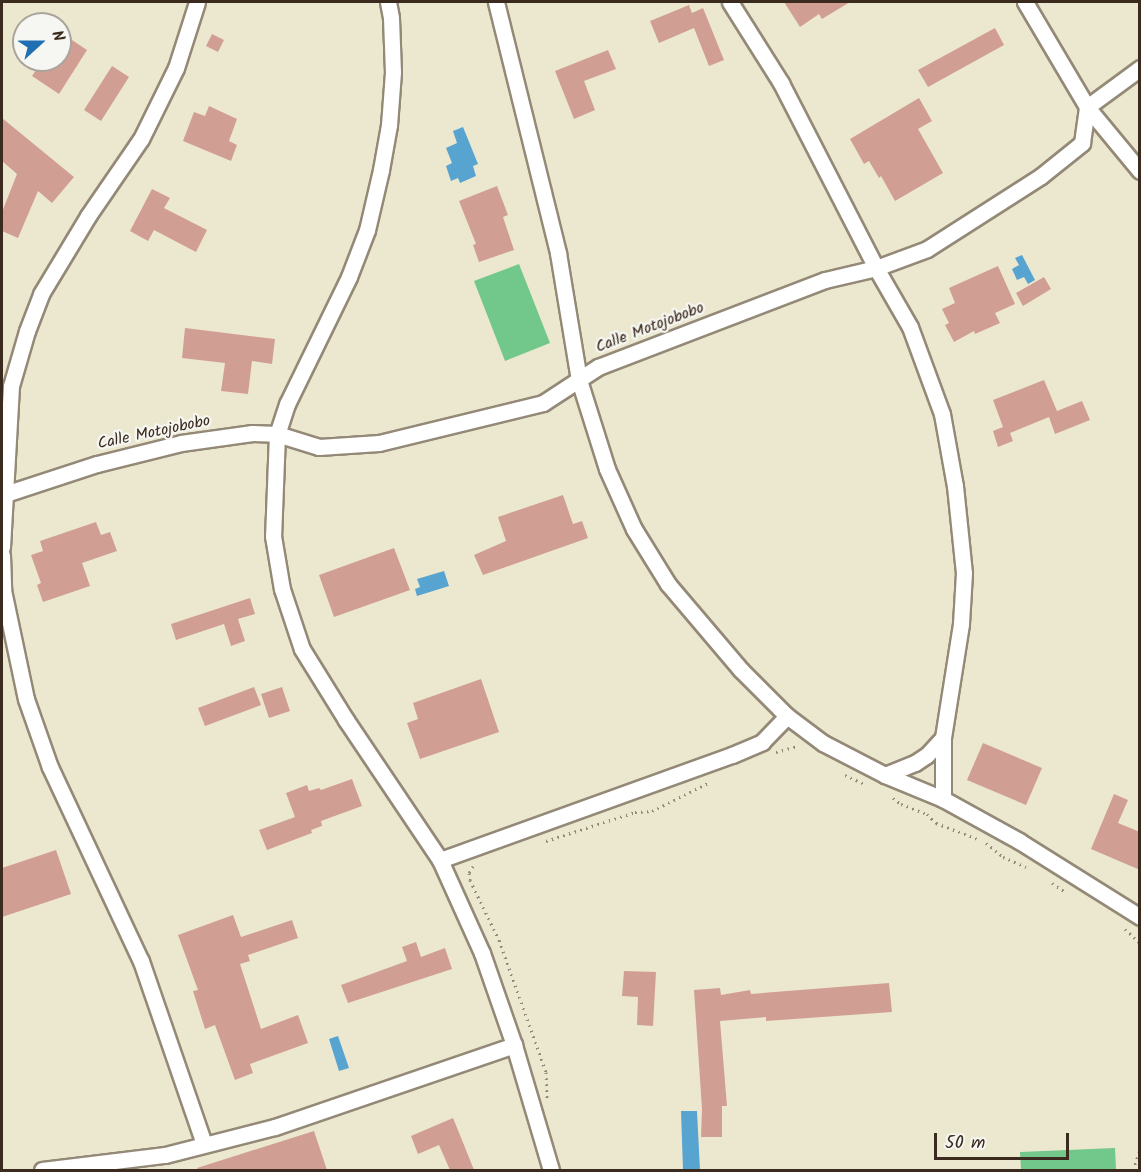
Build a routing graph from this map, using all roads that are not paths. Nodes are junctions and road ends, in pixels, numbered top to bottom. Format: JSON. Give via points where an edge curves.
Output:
{"nodes":[{"id":1,"x":197,"y":2,"type":"edge"},
{"id":2,"x":388,"y":2,"type":"edge"},
{"id":3,"x":496,"y":2,"type":"edge"},
{"id":4,"x":730,"y":2,"type":"edge"},
{"id":5,"x":1025,"y":2,"type":"edge"},
{"id":6,"x":1140,"y":68,"type":"edge"},
{"id":7,"x":1087,"y":107,"type":"junction"},
{"id":8,"x":1140,"y":171,"type":"edge"},
{"id":9,"x":876,"y":268,"type":"junction"},
{"id":10,"x":579,"y":380,"type":"junction"},
{"id":11,"x":277,"y":434,"type":"junction"},
{"id":12,"x":4,"y":494,"type":"edge"},
{"id":13,"x":2,"y":547,"type":"edge"},
{"id":14,"x":2,"y":555,"type":"edge"},
{"id":15,"x":787,"y":716,"type":"junction"},
{"id":16,"x":943,"y":738,"type":"junction"},
{"id":17,"x":885,"y":775,"type":"junction"},
{"id":18,"x":943,"y":799,"type":"junction"},
{"id":19,"x":440,"y":860,"type":"junction"},
{"id":20,"x":1140,"y":917,"type":"edge"},
{"id":21,"x":514,"y":1045,"type":"junction"},
{"id":22,"x":204,"y":1144,"type":"junction"},
{"id":23,"x":42,"y":1170,"type":"edge"},
{"id":24,"x":551,"y":1170,"type":"edge"}],
"edges":[{"from":1,"to":12,"type":"street","via":[[176,68],[141,139],[41,294],[11,386]]},
{"from":2,"to":11,"type":"street","via":[[393,72],[389,125],[367,230]]},
{"from":3,"to":10,"type":"street","via":[[558,253]]},
{"from":4,"to":9,"type":"street","via":[[781,83]]},
{"from":5,"to":7,"type":"street"},
{"from":6,"to":7,"type":"street"},
{"from":7,"to":8,"type":"street"},
{"from":7,"to":9,"type":"street","name":"Calle Motojobobo","via":[[1082,143],[1041,176],[927,249]]},
{"from":9,"to":10,"type":"street","name":"Calle Motojobobo","via":[[825,280],[766,301],[598,367]]},
{"from":9,"to":16,"type":"street","via":[[910,327],[942,414],[955,486],[964,573],[961,624]]},
{"from":10,"to":11,"type":"street","name":"Calle Motojobobo","via":[[543,403],[379,443],[319,447]]},
{"from":10,"to":15,"type":"street","via":[[607,469],[634,529],[668,584],[734,662]]},
{"from":11,"to":12,"type":"street","name":"Calle Motojobobo","via":[[252,433],[181,443],[97,464]]},
{"from":11,"to":19,"type":"street","via":[[273,536],[282,589],[302,649]]},
{"from":12,"to":13,"type":"street"},
{"from":14,"to":22,"type":"street","via":[[3,590],[26,699],[50,768],[141,961]]},
{"from":15,"to":17,"type":"street","via":[[823,743]]},
{"from":15,"to":19,"type":"street","via":[[762,742],[732,755]]},
{"from":16,"to":17,"type":"street","via":[[904,770]]},
{"from":16,"to":18,"type":"street"},
{"from":17,"to":18,"type":"street"},
{"from":18,"to":20,"type":"street","via":[[1019,841]]},
{"from":19,"to":21,"type":"street","via":[[482,953]]},
{"from":21,"to":22,"type":"street","via":[[275,1127]]},
{"from":21,"to":24,"type":"street"},
{"from":22,"to":23,"type":"street","via":[[165,1155]]}]}
